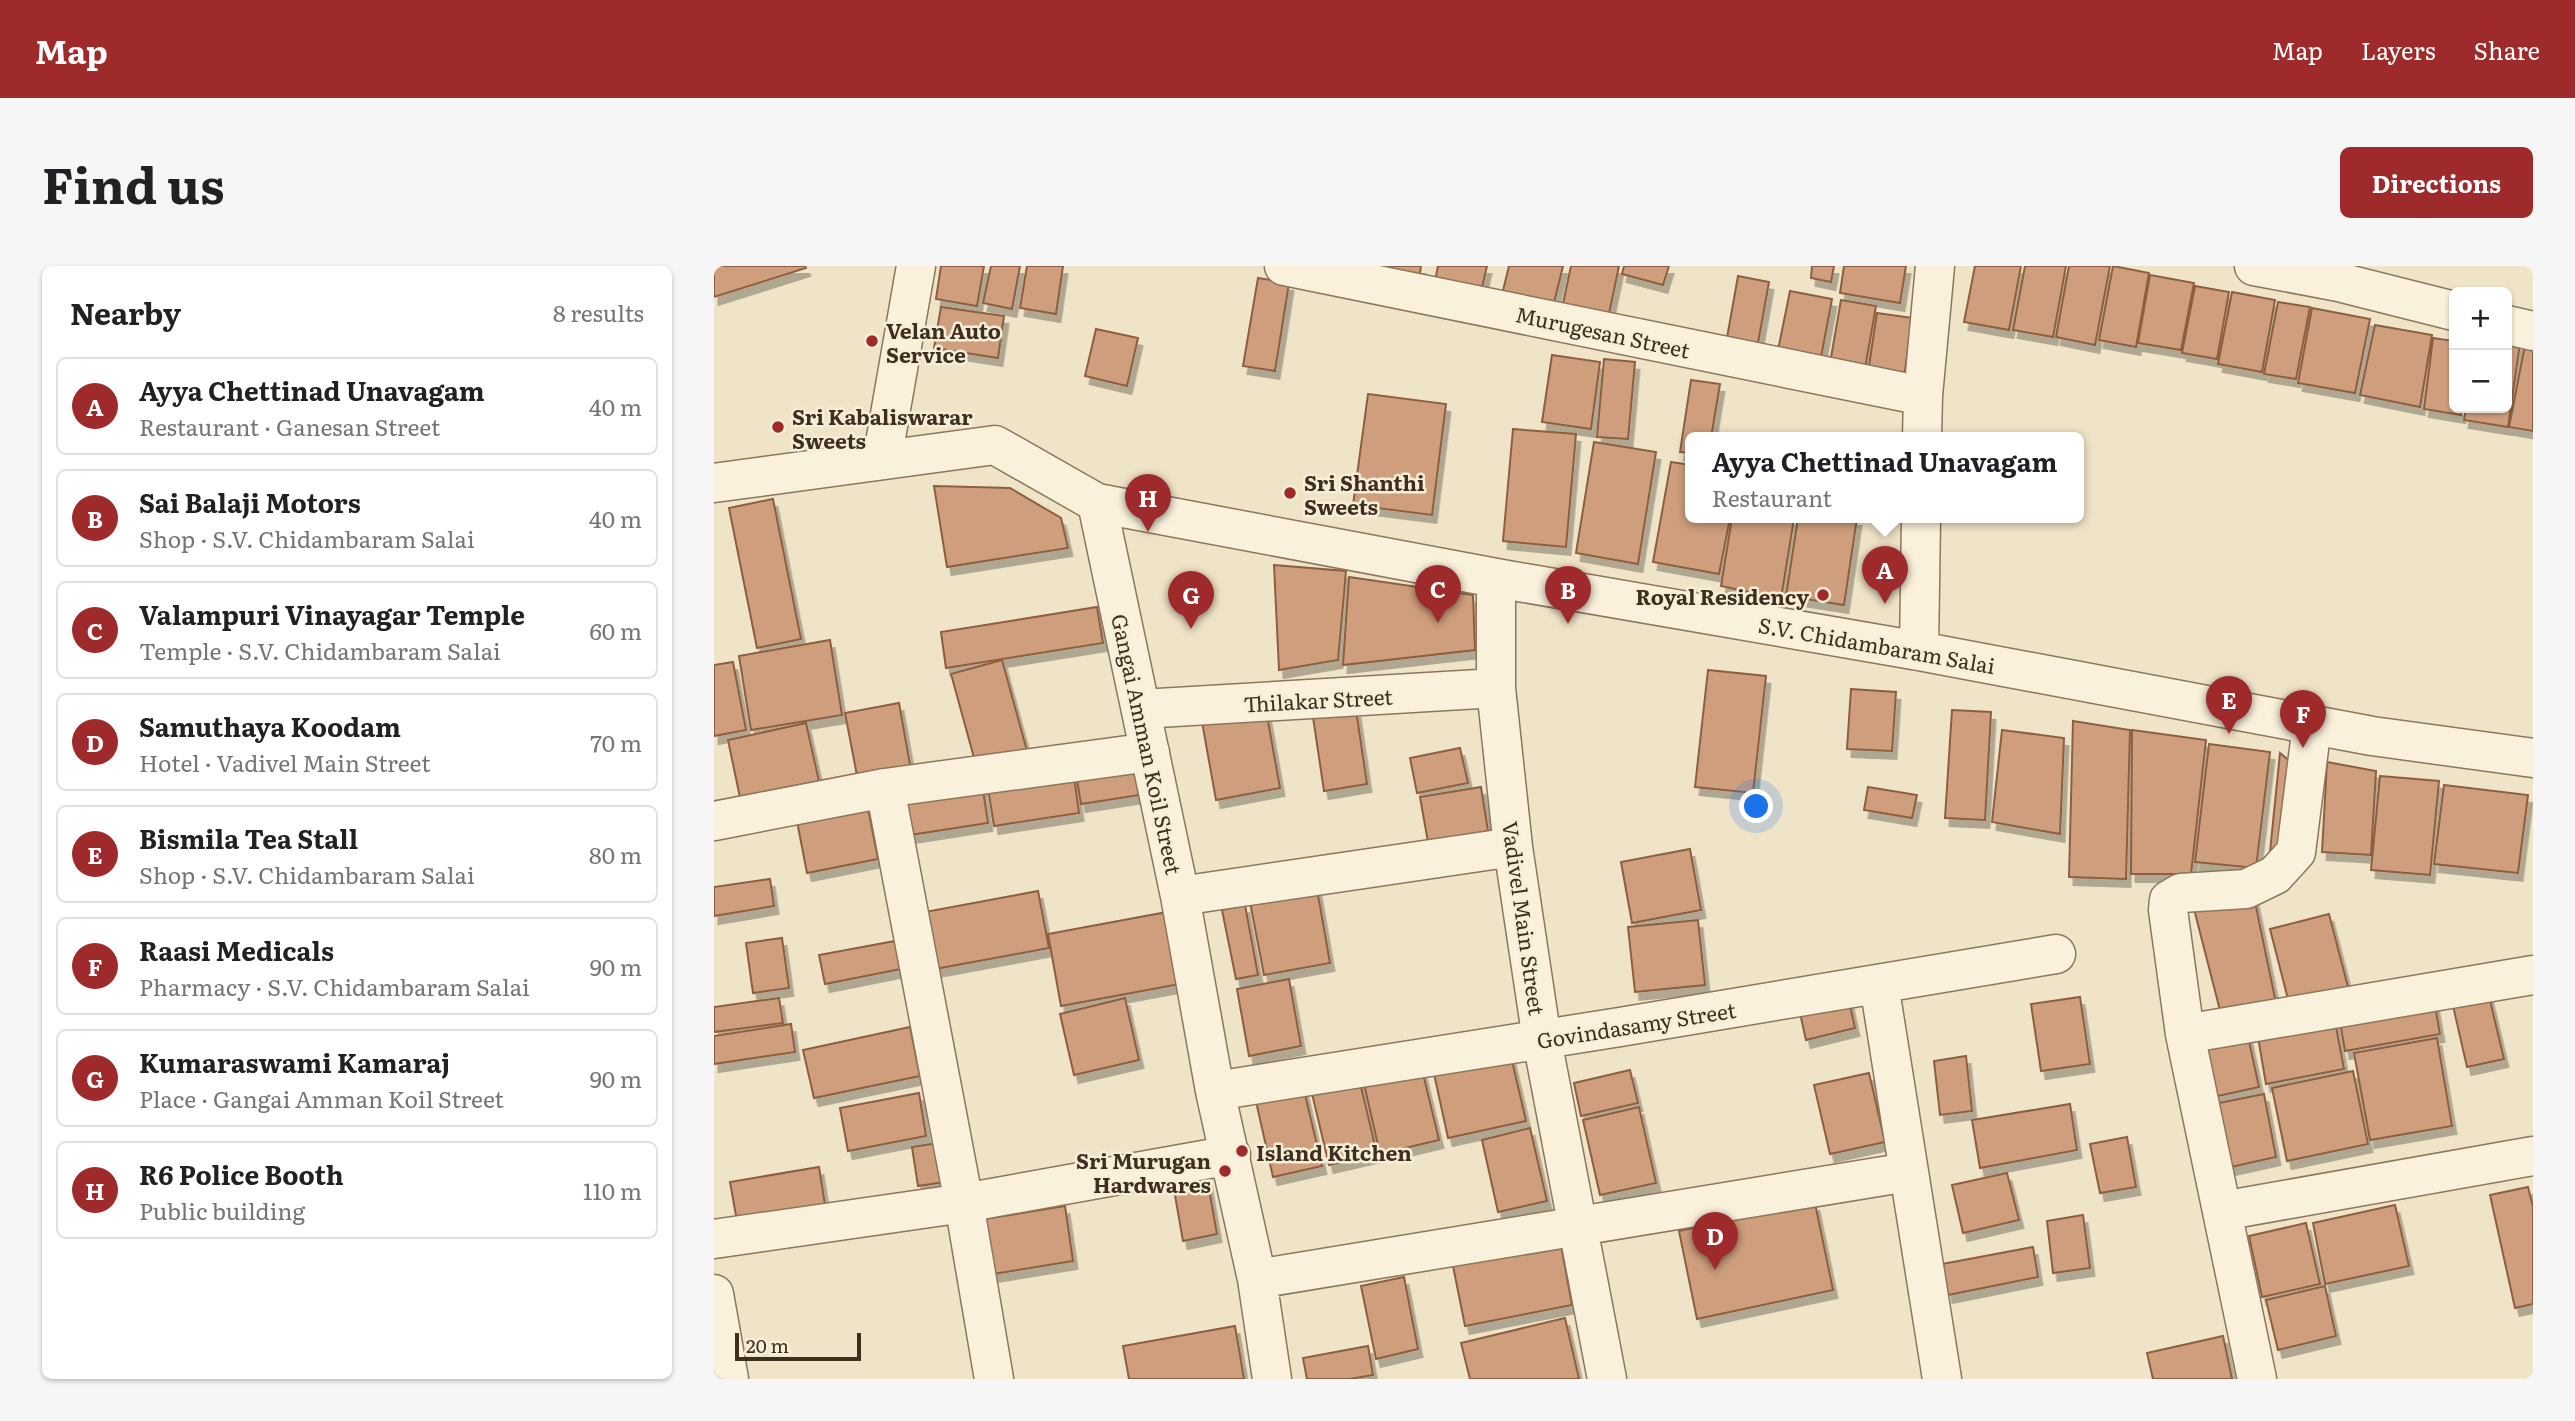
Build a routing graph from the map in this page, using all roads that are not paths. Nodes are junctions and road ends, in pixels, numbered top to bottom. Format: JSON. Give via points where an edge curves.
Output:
{"nodes":[{"id":1,"x":916,"y":266,"type":"edge"},
{"id":2,"x":1284,"y":266,"type":"edge"},
{"id":3,"x":1935,"y":266,"type":"edge"},
{"id":4,"x":2254,"y":266,"type":"edge"},
{"id":5,"x":2340,"y":274,"type":"edge"},
{"id":6,"x":2449,"y":309,"type":"edge"},
{"id":7,"x":1923,"y":396,"type":"junction"},
{"id":8,"x":1922,"y":432,"type":"edge"},
{"id":9,"x":882,"y":460,"type":"junction"},
{"id":10,"x":714,"y":483,"type":"edge"},
{"id":11,"x":1097,"y":503,"type":"junction"},
{"id":12,"x":1921,"y":523,"type":"edge"},
{"id":13,"x":1496,"y":578,"type":"junction"},
{"id":14,"x":1919,"y":651,"type":"junction"},
{"id":15,"x":1496,"y":688,"type":"junction"},
{"id":16,"x":1141,"y":709,"type":"junction"},
{"id":17,"x":2312,"y":725,"type":"junction"},
{"id":18,"x":1150,"y":752,"type":"junction"},
{"id":19,"x":2533,"y":758,"type":"edge"},
{"id":20,"x":885,"y":788,"type":"junction"},
{"id":21,"x":714,"y":821,"type":"edge"},
{"id":22,"x":1513,"y":847,"type":"junction"},
{"id":23,"x":1180,"y":896,"type":"junction"},
{"id":24,"x":2056,"y":954,"type":"dead end"},
{"id":25,"x":2533,"y":975,"type":"edge"},
{"id":26,"x":1879,"y":984,"type":"junction"},
{"id":27,"x":2185,"y":1034,"type":"junction"},
{"id":28,"x":1542,"y":1040,"type":"junction"},
{"id":29,"x":1215,"y":1091,"type":"junction"},
{"id":30,"x":1230,"y":1155,"type":"junction"},
{"id":31,"x":2533,"y":1156,"type":"edge"},
{"id":32,"x":1908,"y":1172,"type":"junction"},
{"id":33,"x":964,"y":1203,"type":"junction"},
{"id":34,"x":2222,"y":1211,"type":"junction"},
{"id":35,"x":1576,"y":1227,"type":"junction"},
{"id":36,"x":714,"y":1239,"type":"edge"},
{"id":37,"x":1257,"y":1279,"type":"junction"},
{"id":38,"x":714,"y":1294,"type":"edge"},
{"id":39,"x":729,"y":1379,"type":"edge"},
{"id":40,"x":994,"y":1379,"type":"edge"},
{"id":41,"x":1272,"y":1379,"type":"edge"},
{"id":42,"x":1607,"y":1379,"type":"edge"},
{"id":43,"x":1942,"y":1379,"type":"edge"},
{"id":44,"x":2257,"y":1379,"type":"edge"}],
"edges":[{"from":1,"to":9,"type":"street"},
{"from":2,"to":7,"type":"street","name":"Murugesan Street"},
{"from":3,"to":7,"type":"street"},
{"from":4,"to":5,"type":"street"},
{"from":5,"to":6,"type":"street"},
{"from":7,"to":8,"type":"street"},
{"from":9,"to":10,"type":"street"},
{"from":9,"to":11,"type":"street","via":[[995,445]]},
{"from":11,"to":13,"type":"street","name":"S.V. Chidambaram Salai"},
{"from":11,"to":16,"type":"street","name":"Gangai Amman Koil Street"},
{"from":12,"to":14,"type":"street"},
{"from":13,"to":14,"type":"street","name":"S.V. Chidambaram Salai"},
{"from":13,"to":15,"type":"street","name":"Vadivel Main Street"},
{"from":14,"to":17,"type":"street","name":"S.V. Chidambaram Salai"},
{"from":15,"to":16,"type":"street","name":"Thilakar Street"},
{"from":15,"to":22,"type":"street","name":"Vadivel Main Street"},
{"from":16,"to":18,"type":"street","name":"Gangai Amman Koil Street"},
{"from":17,"to":19,"type":"street","name":"S.V. Chidambaram Salai"},
{"from":17,"to":27,"type":"street","via":[[2296,852],[2276,875],[2246,890],[2181,893],[2169,900]]},
{"from":18,"to":20,"type":"street"},
{"from":18,"to":23,"type":"street","name":"Gangai Amman Koil Street"},
{"from":20,"to":21,"type":"street"},
{"from":20,"to":33,"type":"street"},
{"from":22,"to":23,"type":"street"},
{"from":22,"to":28,"type":"street","name":"Vadivel Main Street"},
{"from":23,"to":29,"type":"street","name":"Gangai Amman Koil Street"},
{"from":24,"to":26,"type":"street","name":"Govindasamy Street"},
{"from":25,"to":27,"type":"street"},
{"from":26,"to":28,"type":"street","name":"Govindasamy Street"},
{"from":26,"to":32,"type":"street"},
{"from":27,"to":34,"type":"street"},
{"from":28,"to":29,"type":"street","name":"Govindasamy Street"},
{"from":28,"to":35,"type":"street","name":"Vadivel Main Street"},
{"from":29,"to":30,"type":"street","name":"Gangai Amman Koil Street"},
{"from":30,"to":33,"type":"street"},
{"from":30,"to":37,"type":"street","name":"Gangai Amman Koil Street"},
{"from":31,"to":34,"type":"street"},
{"from":32,"to":35,"type":"street"},
{"from":32,"to":43,"type":"street"},
{"from":33,"to":36,"type":"street"},
{"from":33,"to":40,"type":"street"},
{"from":34,"to":44,"type":"street"},
{"from":35,"to":37,"type":"street"},
{"from":35,"to":42,"type":"street","name":"Vadivel Main Street"},
{"from":37,"to":41,"type":"street","name":"Gangai Amman Koil Street"},
{"from":38,"to":39,"type":"street"}]}
